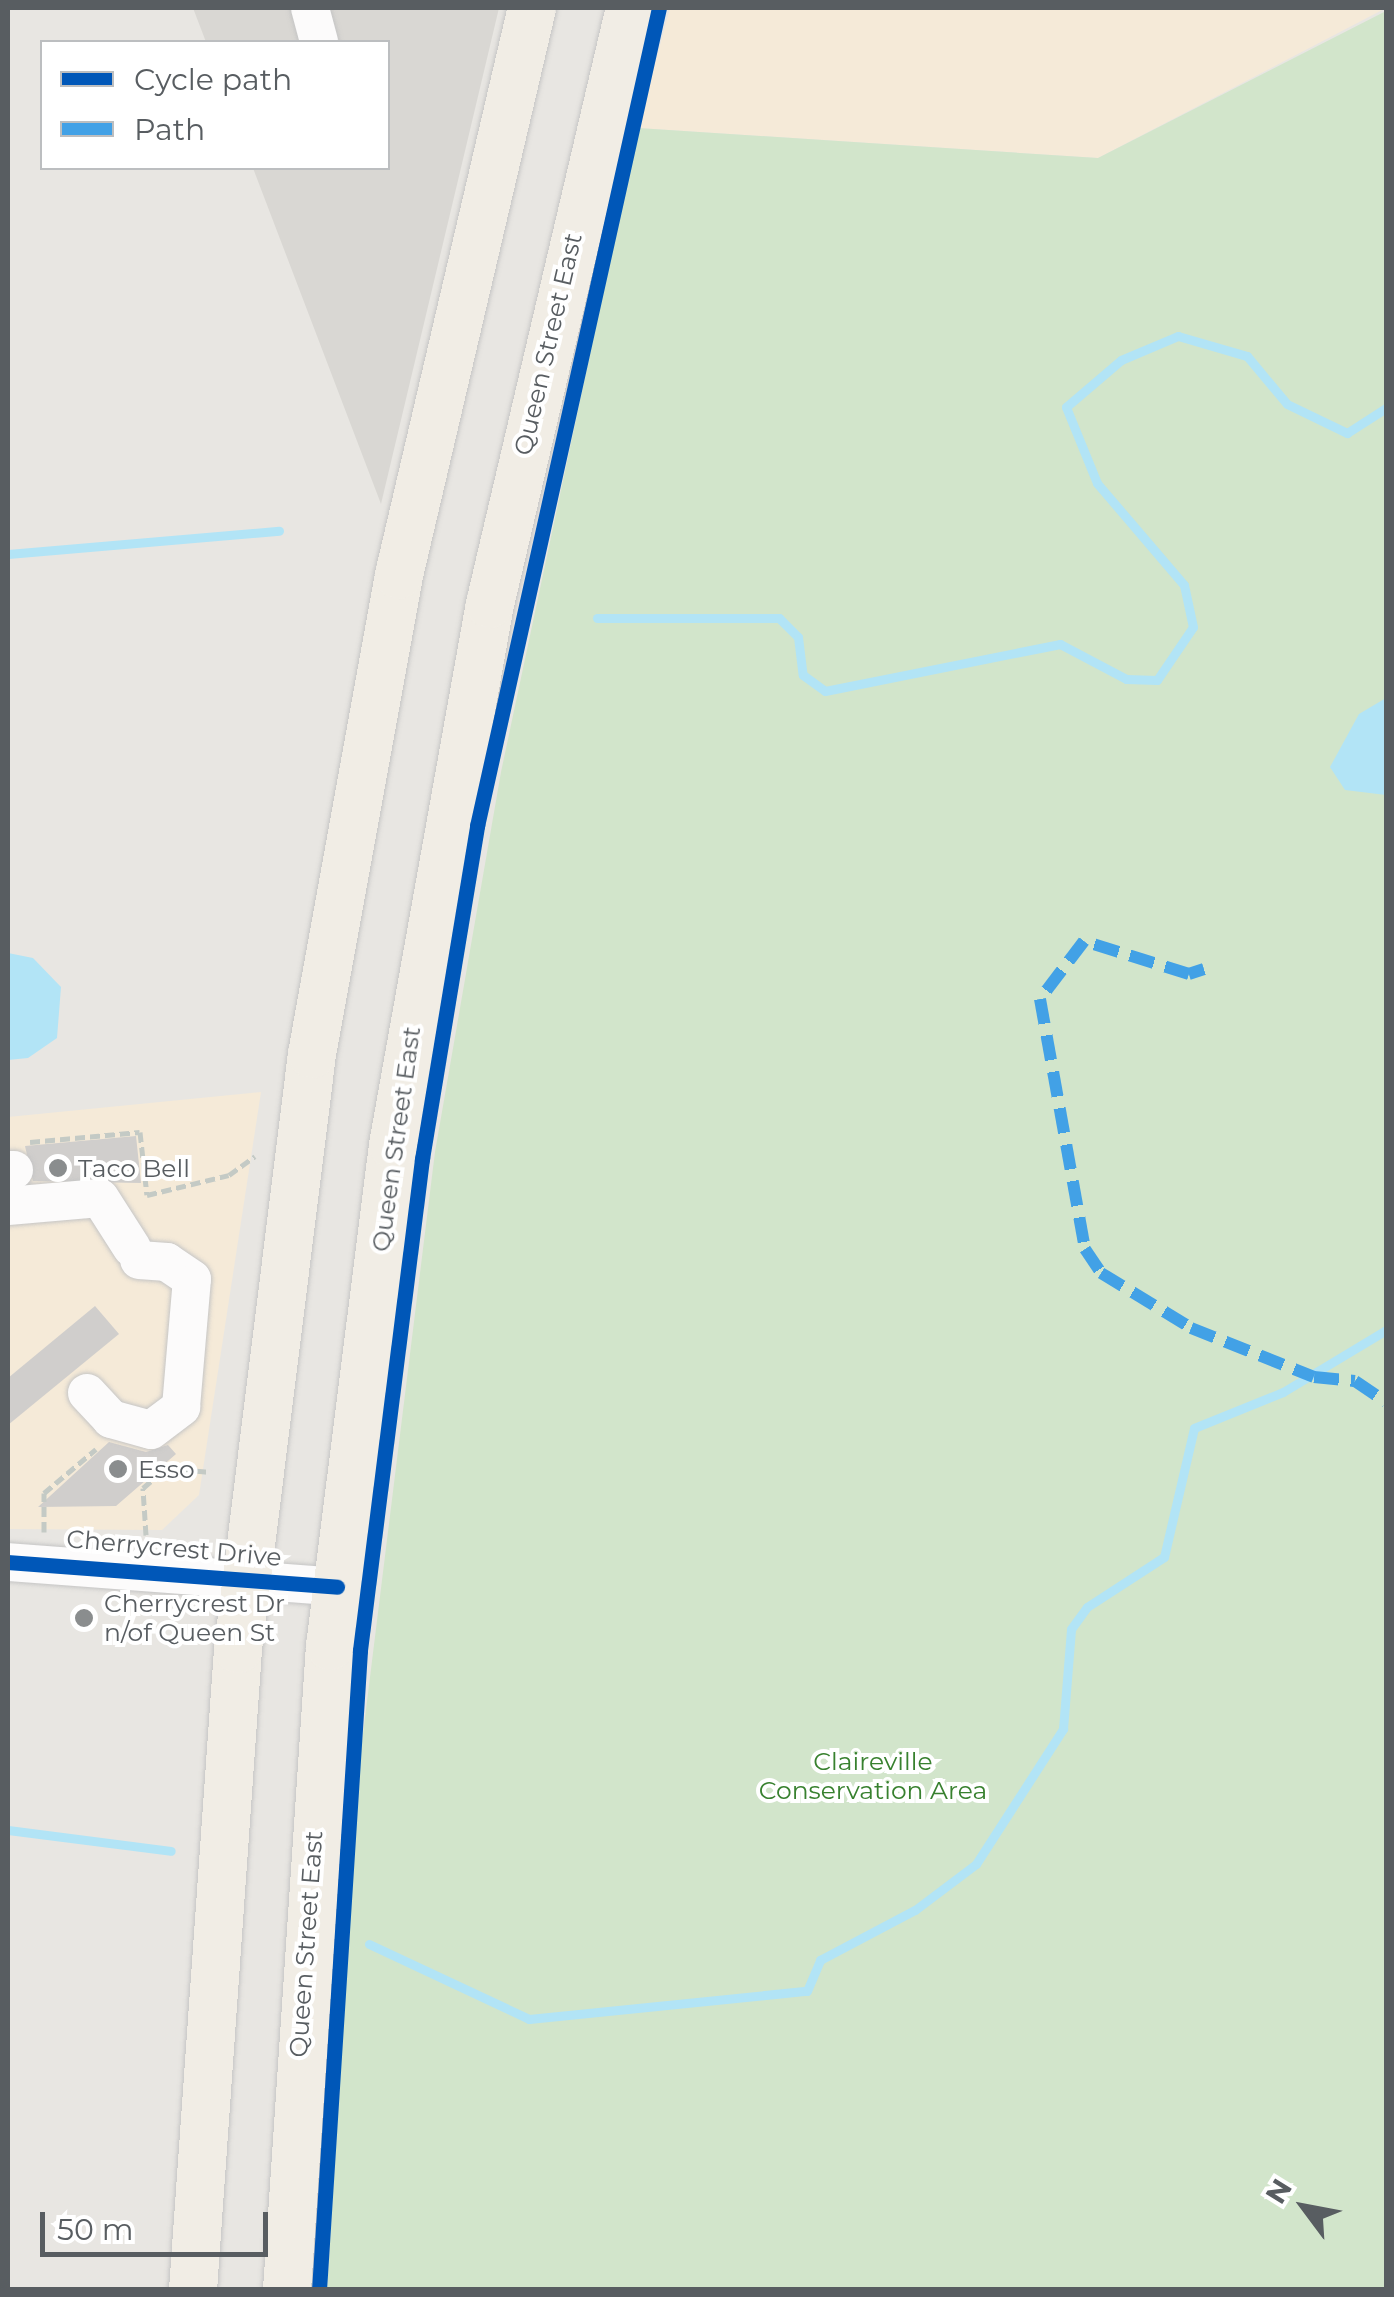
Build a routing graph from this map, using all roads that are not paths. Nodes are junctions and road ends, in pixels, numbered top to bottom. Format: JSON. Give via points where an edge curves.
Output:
{"nodes":[{"id":1,"x":310,"y":8,"type":"edge"},
{"id":2,"x":532,"y":8,"type":"edge"},
{"id":3,"x":630,"y":8,"type":"edge"},
{"id":4,"x":318,"y":40,"type":"edge"},
{"id":5,"x":9,"y":1172,"type":"edge"},
{"id":6,"x":87,"y":1393,"type":"dead end"},
{"id":7,"x":8,"y":1562,"type":"edge"},
{"id":8,"x":246,"y":1577,"type":"junction"},
{"id":9,"x":336,"y":1587,"type":"junction"},
{"id":10,"x":192,"y":2290,"type":"edge"},
{"id":11,"x":286,"y":2290,"type":"edge"}],
"edges":[{"from":1,"to":4,"type":"street"},
{"from":2,"to":8,"type":"main road","via":[[403,556],[343,872]]},
{"from":3,"to":9,"type":"main road","name":"Queen Street East","via":[[518,473],[428,927]]},
{"from":5,"to":6,"type":"street","via":[[100,1198],[135,1254],[168,1262],[192,1279],[181,1407],[151,1430],[111,1419]]},
{"from":7,"to":8,"type":"street","name":"Cherrycrest Drive"},
{"from":8,"to":9,"type":"street","name":"Cherrycrest Drive"},
{"from":8,"to":10,"type":"main road"},
{"from":9,"to":11,"type":"main road","name":"Queen Street East"}]}
